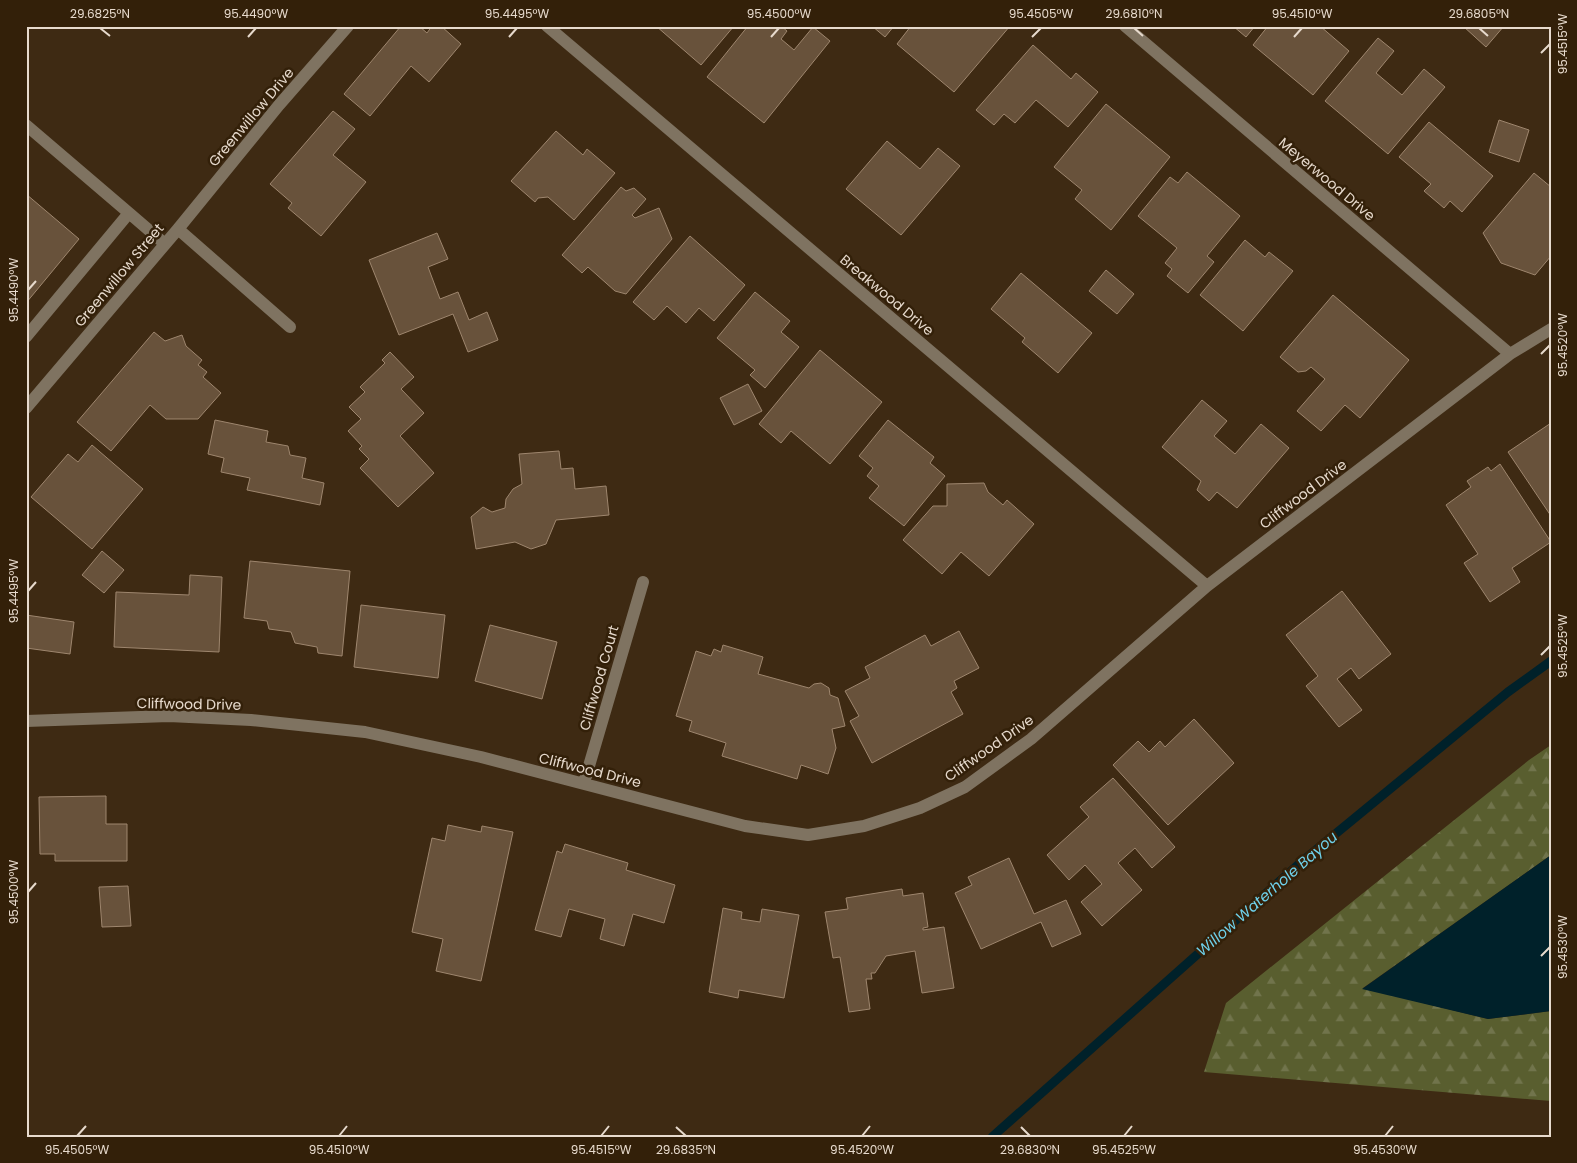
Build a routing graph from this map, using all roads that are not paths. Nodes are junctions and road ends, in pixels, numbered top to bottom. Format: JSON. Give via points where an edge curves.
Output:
{"nodes":[{"id":1,"x":348,"y":26,"type":"edge"},
{"id":2,"x":547,"y":26,"type":"edge"},
{"id":3,"x":1125,"y":26,"type":"edge"},
{"id":4,"x":26,"y":125,"type":"edge"},
{"id":5,"x":129,"y":213,"type":"junction"},
{"id":6,"x":178,"y":229,"type":"junction"},
{"id":7,"x":165,"y":244,"type":"junction"},
{"id":8,"x":290,"y":327,"type":"dead end"},
{"id":9,"x":1551,"y":329,"type":"edge"},
{"id":10,"x":26,"y":337,"type":"edge"},
{"id":11,"x":1510,"y":354,"type":"junction"},
{"id":12,"x":26,"y":408,"type":"edge"},
{"id":13,"x":643,"y":582,"type":"dead end"},
{"id":14,"x":1207,"y":586,"type":"junction"},
{"id":15,"x":26,"y":721,"type":"edge"},
{"id":16,"x":584,"y":783,"type":"junction"}],
"edges":[{"from":1,"to":6,"type":"street","name":"Greenwillow Drive"},
{"from":2,"to":14,"type":"street","name":"Breakwood Drive"},
{"from":3,"to":11,"type":"street","name":"Meyerwood Drive"},
{"from":4,"to":5,"type":"street"},
{"from":5,"to":7,"type":"street"},
{"from":5,"to":10,"type":"street"},
{"from":6,"to":7,"type":"street","name":"Greenwillow Street"},
{"from":6,"to":8,"type":"street","name":"Greenwillow Street"},
{"from":7,"to":12,"type":"street","name":"Greenwillow Street"},
{"from":9,"to":11,"type":"street","name":"Cliffwood Drive"},
{"from":11,"to":14,"type":"street","name":"Cliffwood Drive"},
{"from":13,"to":16,"type":"street","name":"Cliffwood Court"},
{"from":14,"to":16,"type":"street","name":"Cliffwood Drive","via":[[1031,739],[965,788],[911,811],[864,826],[808,835],[745,826]]},
{"from":15,"to":16,"type":"street","name":"Cliffwood Drive","via":[[169,716],[251,720],[365,732]]}]}
